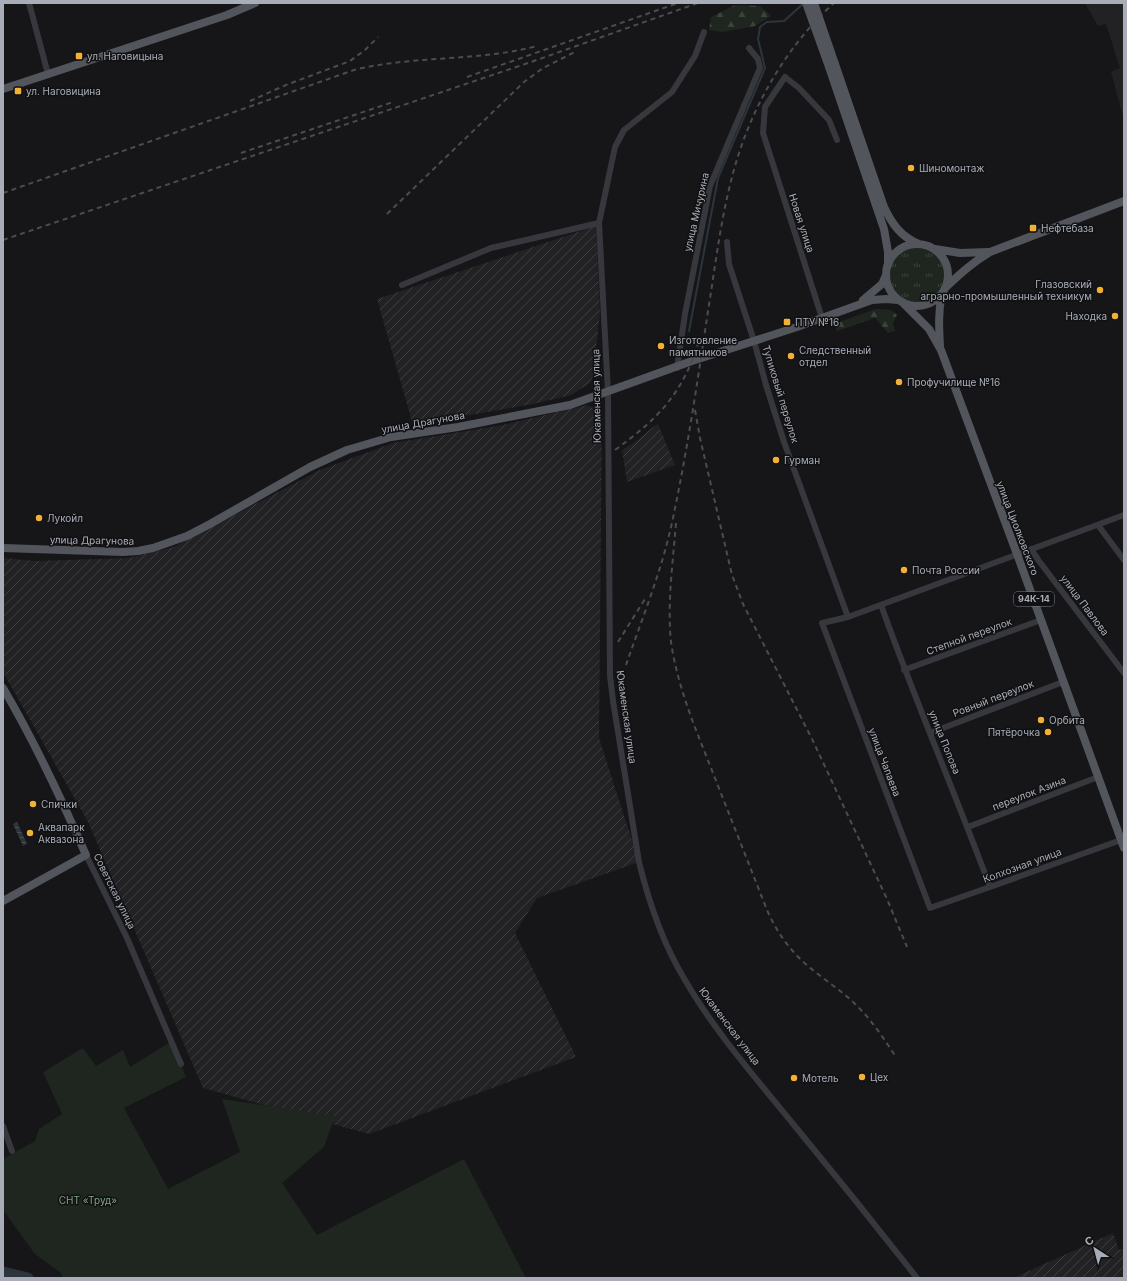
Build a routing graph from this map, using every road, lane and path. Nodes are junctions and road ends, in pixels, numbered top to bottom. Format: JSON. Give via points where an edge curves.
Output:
{"nodes":[{"id":1,"x":29,"y":3,"type":"edge"},
{"id":2,"x":254,"y":3,"type":"edge"},
{"id":3,"x":806,"y":3,"type":"edge"},
{"id":4,"x":814,"y":3,"type":"edge"},
{"id":5,"x":704,"y":32,"type":"dead end"},
{"id":6,"x":750,"y":48,"type":"dead end"},
{"id":7,"x":832,"y":66,"type":"junction"},
{"id":8,"x":48,"y":74,"type":"junction"},
{"id":9,"x":3,"y":89,"type":"edge"},
{"id":10,"x":837,"y":140,"type":"dead end"},
{"id":11,"x":1124,"y":201,"type":"edge"},
{"id":12,"x":599,"y":223,"type":"junction"},
{"id":13,"x":727,"y":242,"type":"dead end"},
{"id":14,"x":919,"y":244,"type":"junction"},
{"id":15,"x":934,"y":249,"type":"junction"},
{"id":16,"x":990,"y":252,"type":"junction"},
{"id":17,"x":888,"y":264,"type":"junction"},
{"id":18,"x":886,"y":275,"type":"junction"},
{"id":19,"x":402,"y":285,"type":"dead end"},
{"id":20,"x":944,"y":290,"type":"junction"},
{"id":21,"x":901,"y":302,"type":"junction"},
{"id":22,"x":854,"y":306,"type":"junction"},
{"id":23,"x":822,"y":318,"type":"junction"},
{"id":24,"x":754,"y":341,"type":"junction"},
{"id":25,"x":941,"y":350,"type":"junction"},
{"id":26,"x":677,"y":368,"type":"junction"},
{"id":27,"x":608,"y":392,"type":"junction"},
{"id":28,"x":1124,"y":515,"type":"edge"},
{"id":29,"x":1098,"y":524,"type":"junction"},
{"id":30,"x":3,"y":548,"type":"edge"},
{"id":31,"x":1031,"y":549,"type":"junction"},
{"id":32,"x":1018,"y":554,"type":"junction"},
{"id":33,"x":1124,"y":560,"type":"edge"},
{"id":34,"x":881,"y":605,"type":"junction"},
{"id":35,"x":848,"y":617,"type":"junction"},
{"id":36,"x":1041,"y":620,"type":"junction"},
{"id":37,"x":904,"y":670,"type":"junction"},
{"id":38,"x":1124,"y":673,"type":"edge"},
{"id":39,"x":1063,"y":682,"type":"junction"},
{"id":40,"x":3,"y":688,"type":"edge"},
{"id":41,"x":930,"y":733,"type":"junction"},
{"id":42,"x":1098,"y":777,"type":"junction"},
{"id":43,"x":968,"y":827,"type":"junction"},
{"id":44,"x":1121,"y":840,"type":"junction"},
{"id":45,"x":1124,"y":848,"type":"edge"},
{"id":46,"x":86,"y":856,"type":"junction"},
{"id":47,"x":990,"y":887,"type":"junction"},
{"id":48,"x":3,"y":901,"type":"edge"},
{"id":49,"x":930,"y":908,"type":"joint"},
{"id":50,"x":181,"y":1064,"type":"dead end"},
{"id":51,"x":3,"y":1126,"type":"edge"},
{"id":52,"x":12,"y":1151,"type":"dead end"},
{"id":53,"x":917,"y":1278,"type":"edge"}],
"edges":[{"from":1,"to":8,"type":"street"},
{"from":2,"to":8,"type":"main road","via":[[227,15]]},
{"from":3,"to":7,"type":"main road","bridge":true},
{"from":4,"to":7,"type":"main road","bridge":true},
{"from":5,"to":12,"type":"street","name":"Юкаменская улица","via":[[695,56],[672,92],[624,130],[615,147]]},
{"from":6,"to":26,"type":"street","name":"улица Мичурина","via":[[758,59],[760,68],[710,186]]},
{"from":7,"to":14,"type":"main road","via":[[889,218],[905,237]]},
{"from":7,"to":17,"type":"main road","via":[[884,229]]},
{"from":8,"to":9,"type":"main road"},
{"from":10,"to":23,"type":"street","name":"Новая улица","via":[[829,120],[786,76],[765,107],[763,133]]},
{"from":11,"to":16,"type":"main road"},
{"from":12,"to":19,"type":"street","via":[[491,248]]},
{"from":12,"to":27,"type":"street","name":"Юкаменская улица"},
{"from":13,"to":24,"type":"street","name":"Тупиковый переулок","via":[[729,264]]},
{"from":14,"to":15,"type":"main road"},
{"from":14,"to":17,"type":"main road","via":[[898,251]]},
{"from":15,"to":16,"type":"main road","via":[[960,253]]},
{"from":15,"to":20,"type":"main road","via":[[948,268]]},
{"from":16,"to":20,"type":"main road","via":[[965,269]]},
{"from":17,"to":18,"type":"main road"},
{"from":18,"to":21,"type":"main road","via":[[888,287]]},
{"from":18,"to":22,"type":"main road","name":"улица Драгунова","via":[[875,291]]},
{"from":20,"to":21,"type":"main road","via":[[938,299],[924,306],[912,306]]},
{"from":20,"to":25,"type":"main road","name":"улица Циолковского","via":[[938,321]]},
{"from":21,"to":22,"type":"main road","name":"улица Драгунова","via":[[872,300]]},
{"from":21,"to":25,"type":"main road","name":"улица Циолковского","via":[[929,329]]},
{"from":22,"to":23,"type":"main road","name":"улица Драгунова"},
{"from":23,"to":24,"type":"main road","name":"улица Драгунова"},
{"from":24,"to":26,"type":"main road","name":"улица Драгунова"},
{"from":24,"to":35,"type":"street","name":"Тупиковый переулок","via":[[784,442]]},
{"from":25,"to":32,"type":"main road","name":"улица Циолковского","number":"94К-14"},
{"from":26,"to":27,"type":"main road","name":"улица Драгунова"},
{"from":27,"to":30,"type":"main road","name":"улица Драгунова","via":[[570,405],[391,437],[347,450],[310,467],[187,536],[153,548],[123,552]]},
{"from":27,"to":53,"type":"street","name":"Юкаменская улица","via":[[611,689],[639,862],[654,911],[674,961],[709,1018]]},
{"from":28,"to":29,"type":"street"},
{"from":29,"to":31,"type":"street"},
{"from":29,"to":33,"type":"street"},
{"from":31,"to":32,"type":"street"},
{"from":31,"to":38,"type":"street","name":"улица Павлова"},
{"from":32,"to":34,"type":"street"},
{"from":32,"to":36,"type":"main road","name":"улица Циолковского","number":"94К-14"},
{"from":34,"to":35,"type":"street"},
{"from":34,"to":37,"type":"street","name":"улица Попова"},
{"from":35,"to":49,"type":"street","name":"улица Чапаева","via":[[822,623]]},
{"from":36,"to":37,"type":"street","name":"Степной переулок"},
{"from":36,"to":39,"type":"main road","name":"улица Циолковского","number":"94К-14"},
{"from":37,"to":41,"type":"street","name":"улица Попова"},
{"from":39,"to":41,"type":"street","name":"Ровный переулок"},
{"from":39,"to":42,"type":"main road","name":"улица Циолковского","number":"94К-14"},
{"from":40,"to":46,"type":"main road","name":"Советская улица","via":[[28,730]]},
{"from":41,"to":43,"type":"street","name":"улица Попова"},
{"from":42,"to":43,"type":"street","name":"переулок Азина"},
{"from":42,"to":44,"type":"main road","name":"улица Циолковского","number":"94К-14"},
{"from":43,"to":47,"type":"street","name":"улица Попова"},
{"from":44,"to":45,"type":"main road","name":"улица Циолковского","number":"94К-14"},
{"from":44,"to":47,"type":"street","name":"Колхозная улица"},
{"from":46,"to":48,"type":"main road"},
{"from":46,"to":50,"type":"street","name":"Советская улица","via":[[127,938]]},
{"from":47,"to":49,"type":"street","name":"Колхозная улица"},
{"from":51,"to":52,"type":"street"}]}
